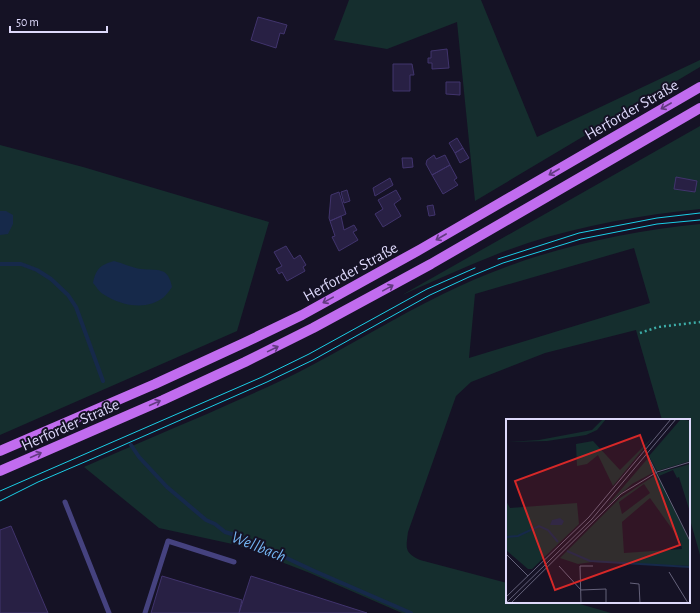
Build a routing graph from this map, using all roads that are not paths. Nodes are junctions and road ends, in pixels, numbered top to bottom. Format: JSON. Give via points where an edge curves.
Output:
{"nodes":[{"id":1,"x":700,"y":87,"type":"edge"},
{"id":2,"x":700,"y":108,"type":"edge"},
{"id":3,"x":0,"y":451,"type":"edge"},
{"id":4,"x":0,"y":471,"type":"edge"},
{"id":5,"x":65,"y":502,"type":"dead end"},
{"id":6,"x":234,"y":562,"type":"dead end"},
{"id":7,"x":109,"y":613,"type":"edge"},
{"id":8,"x":144,"y":613,"type":"edge"}],
"edges":[{"from":1,"to":3,"type":"main road","name":"Herforder Straße","one_way":true,"via":[[302,315],[162,381]]},
{"from":4,"to":2,"type":"main road","name":"Herforder Straße","one_way":true,"via":[[245,362],[313,328],[431,264]]},
{"from":5,"to":7,"type":"lane"},
{"from":6,"to":8,"type":"lane","via":[[168,541]]}]}
